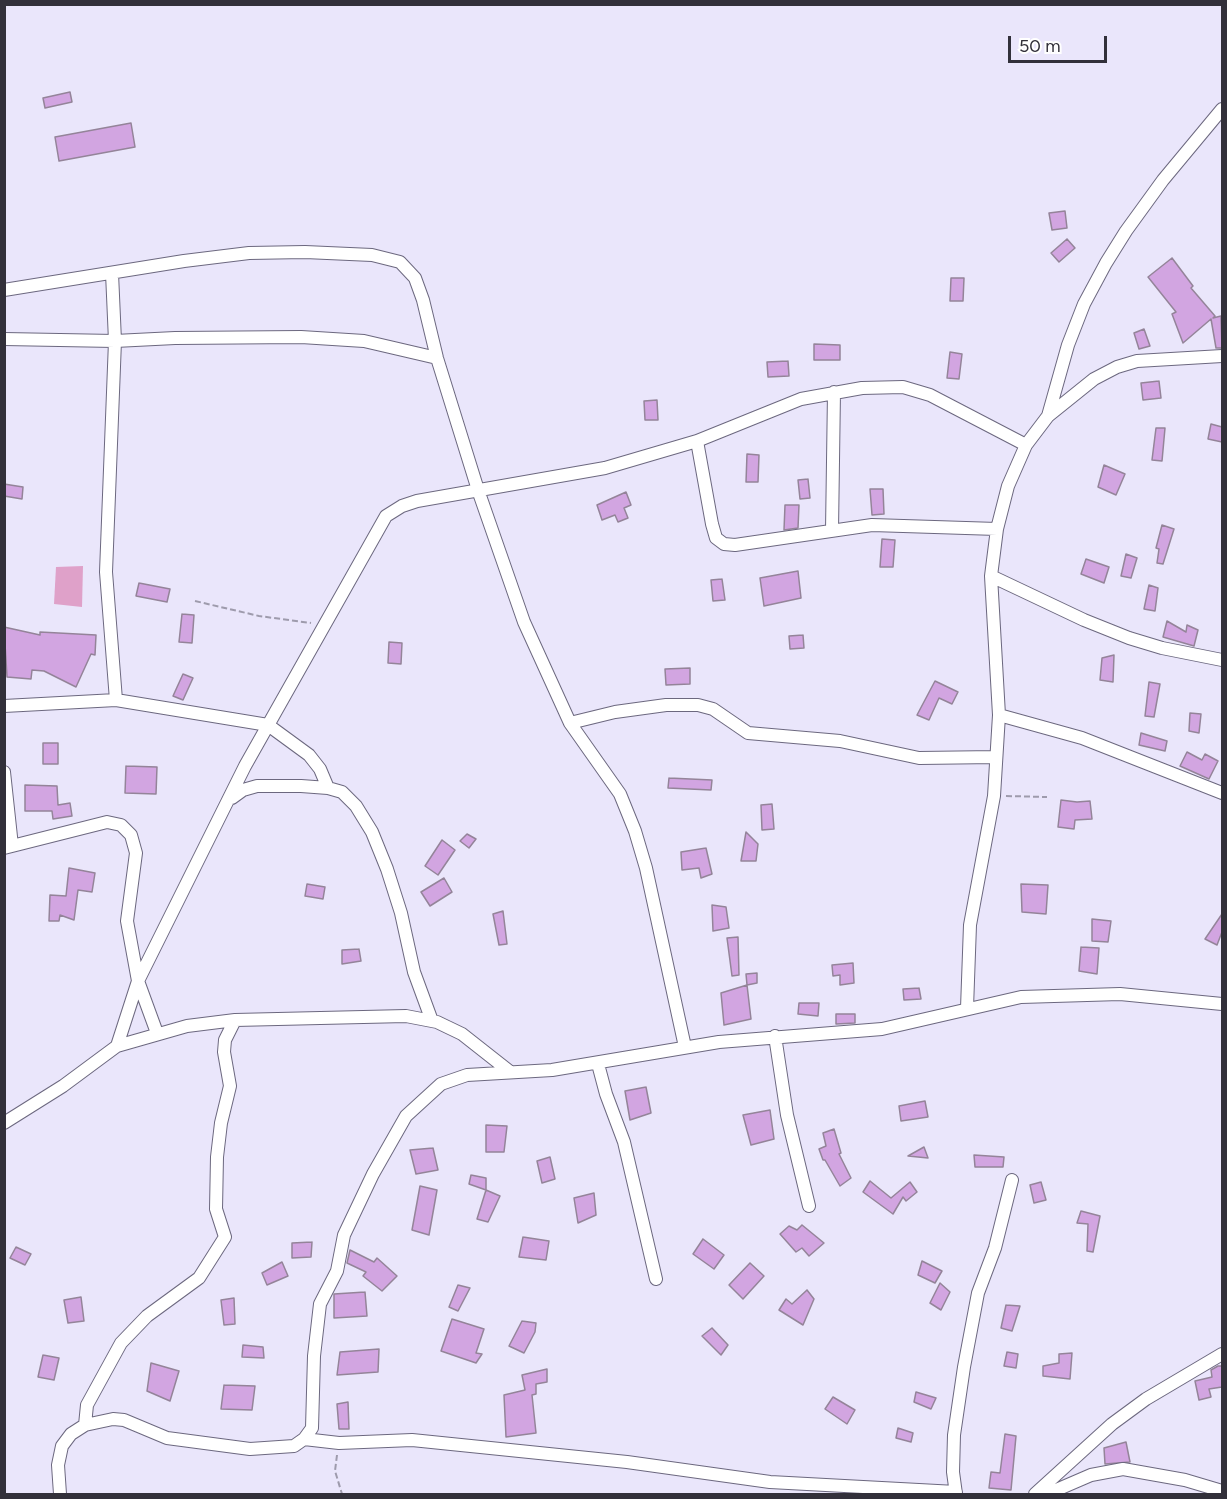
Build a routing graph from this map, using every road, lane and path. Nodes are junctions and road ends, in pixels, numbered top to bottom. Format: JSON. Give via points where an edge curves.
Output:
{"nodes":[{"id":1,"x":1222,"y":110,"type":"edge"},
{"id":2,"x":112,"y":273,"type":"junction"},
{"id":3,"x":4,"y":290,"type":"edge"},
{"id":4,"x":4,"y":339,"type":"edge"},
{"id":5,"x":115,"y":341,"type":"junction"},
{"id":6,"x":1222,"y":356,"type":"edge"},
{"id":7,"x":436,"y":358,"type":"junction"},
{"id":8,"x":834,"y":392,"type":"junction"},
{"id":9,"x":1048,"y":416,"type":"junction"},
{"id":10,"x":696,"y":441,"type":"junction"},
{"id":11,"x":1026,"y":445,"type":"junction"},
{"id":12,"x":478,"y":490,"type":"junction"},
{"id":13,"x":831,"y":530,"type":"junction"},
{"id":14,"x":997,"y":530,"type":"junction"},
{"id":15,"x":991,"y":576,"type":"junction"},
{"id":16,"x":195,"y":601,"type":"dead end"},
{"id":17,"x":326,"y":625,"type":"junction"},
{"id":18,"x":1222,"y":660,"type":"edge"},
{"id":19,"x":116,"y":700,"type":"junction"},
{"id":20,"x":4,"y":706,"type":"edge"},
{"id":21,"x":999,"y":715,"type":"junction"},
{"id":22,"x":570,"y":723,"type":"junction"},
{"id":23,"x":268,"y":725,"type":"junction"},
{"id":24,"x":996,"y":757,"type":"junction"},
{"id":25,"x":4,"y":772,"type":"edge"},
{"id":26,"x":328,"y":788,"type":"junction"},
{"id":27,"x":1222,"y":793,"type":"edge"},
{"id":28,"x":994,"y":796,"type":"junction"},
{"id":29,"x":1047,"y":797,"type":"dead end"},
{"id":30,"x":228,"y":801,"type":"junction"},
{"id":31,"x":8,"y":847,"type":"edge"},
{"id":32,"x":138,"y":981,"type":"junction"},
{"id":33,"x":1222,"y":1004,"type":"edge"},
{"id":34,"x":967,"y":1008,"type":"junction"},
{"id":35,"x":235,"y":1020,"type":"junction"},
{"id":36,"x":432,"y":1021,"type":"junction"},
{"id":37,"x":157,"y":1033,"type":"junction"},
{"id":38,"x":775,"y":1036,"type":"junction"},
{"id":39,"x":117,"y":1046,"type":"junction"},
{"id":40,"x":685,"y":1047,"type":"junction"},
{"id":41,"x":598,"y":1064,"type":"junction"},
{"id":42,"x":509,"y":1071,"type":"junction"},
{"id":43,"x":4,"y":1123,"type":"edge"},
{"id":44,"x":1012,"y":1180,"type":"dead end"},
{"id":45,"x":809,"y":1206,"type":"dead end"},
{"id":46,"x":656,"y":1279,"type":"dead end"},
{"id":47,"x":1222,"y":1354,"type":"edge"},
{"id":48,"x":84,"y":1425,"type":"junction"},
{"id":49,"x":304,"y":1439,"type":"junction"},
{"id":50,"x":339,"y":1443,"type":"junction"},
{"id":51,"x":1222,"y":1491,"type":"edge"},
{"id":52,"x":956,"y":1493,"type":"edge"},
{"id":53,"x":60,"y":1494,"type":"edge"},
{"id":54,"x":342,"y":1494,"type":"edge"},
{"id":55,"x":1035,"y":1494,"type":"edge"},
{"id":56,"x":1047,"y":1494,"type":"edge"}],
"edges":[{"from":1,"to":9,"type":"street","via":[[1157,189],[1106,263],[1068,345]]},
{"from":2,"to":3,"type":"street"},
{"from":2,"to":5,"type":"street"},
{"from":2,"to":7,"type":"street","via":[[249,253],[372,255],[400,262],[415,278]]},
{"from":4,"to":5,"type":"street"},
{"from":5,"to":7,"type":"street","via":[[301,337],[364,341]]},
{"from":5,"to":19,"type":"street","via":[[106,572]]},
{"from":6,"to":9,"type":"street","via":[[1160,358],[1117,367],[1094,379]]},
{"from":7,"to":12,"type":"street"},
{"from":8,"to":10,"type":"street","via":[[801,399]]},
{"from":8,"to":11,"type":"street","via":[[903,387],[930,395]]},
{"from":8,"to":13,"type":"street"},
{"from":9,"to":11,"type":"street"},
{"from":10,"to":12,"type":"street","via":[[605,468]]},
{"from":10,"to":13,"type":"street","via":[[712,524],[716,538],[724,544]]},
{"from":11,"to":14,"type":"street","via":[[1008,486]]},
{"from":12,"to":17,"type":"street","via":[[417,501],[386,516]]},
{"from":12,"to":22,"type":"street","via":[[524,622]]},
{"from":13,"to":14,"type":"street","via":[[891,525]]},
{"from":14,"to":15,"type":"street"},
{"from":15,"to":18,"type":"street","via":[[1129,638]]},
{"from":15,"to":21,"type":"street"},
{"from":16,"to":17,"type":"path","via":[[259,616]]},
{"from":17,"to":23,"type":"street"},
{"from":19,"to":20,"type":"street"},
{"from":19,"to":23,"type":"street"},
{"from":21,"to":24,"type":"street"},
{"from":21,"to":27,"type":"street","via":[[1082,738]]},
{"from":22,"to":24,"type":"street","via":[[656,706],[698,705],[713,709],[736,727],[755,735],[840,741],[919,758]]},
{"from":22,"to":40,"type":"street","via":[[620,794],[634,831],[646,868]]},
{"from":23,"to":26,"type":"street","via":[[309,755]]},
{"from":23,"to":30,"type":"street"},
{"from":24,"to":28,"type":"street"},
{"from":25,"to":31,"type":"street"},
{"from":26,"to":30,"type":"street","via":[[257,786]]},
{"from":26,"to":36,"type":"street","via":[[342,792],[372,832],[401,913],[414,972]]},
{"from":28,"to":29,"type":"path"},
{"from":28,"to":34,"type":"street","via":[[970,925]]},
{"from":30,"to":32,"type":"street"},
{"from":31,"to":32,"type":"street","via":[[107,822],[121,825],[131,835],[136,853],[127,921]]},
{"from":32,"to":37,"type":"street"},
{"from":32,"to":39,"type":"street"},
{"from":33,"to":34,"type":"street","via":[[1120,994],[1064,994],[1021,997]]},
{"from":34,"to":38,"type":"street","via":[[882,1029]]},
{"from":35,"to":36,"type":"street","via":[[406,1016]]},
{"from":35,"to":37,"type":"street"},
{"from":35,"to":48,"type":"street","via":[[225,1040],[230,1086],[220,1123],[217,1157],[216,1209],[225,1237],[199,1278],[147,1316],[121,1343],[87,1405]]},
{"from":36,"to":42,"type":"street","via":[[462,1034]]},
{"from":37,"to":39,"type":"street"},
{"from":38,"to":40,"type":"street"},
{"from":38,"to":45,"type":"street","via":[[789,1125]]},
{"from":39,"to":43,"type":"street"},
{"from":40,"to":41,"type":"street"},
{"from":41,"to":42,"type":"street"},
{"from":41,"to":46,"type":"street","via":[[624,1142]]},
{"from":42,"to":49,"type":"street","via":[[467,1075],[441,1084],[412,1107],[392,1138],[351,1218],[337,1270],[320,1304],[312,1428]]},
{"from":44,"to":52,"type":"street","via":[[995,1248],[978,1293],[964,1367],[954,1435]]},
{"from":47,"to":55,"type":"street","via":[[1112,1424]]},
{"from":48,"to":49,"type":"street","via":[[124,1420],[167,1438],[250,1449],[294,1446]]},
{"from":48,"to":53,"type":"street","via":[[62,1446],[58,1465]]},
{"from":49,"to":50,"type":"street"},
{"from":50,"to":52,"type":"street","via":[[412,1440],[627,1462],[771,1482]]},
{"from":50,"to":54,"type":"path","via":[[335,1471]]},
{"from":51,"to":56,"type":"street","via":[[1123,1469],[1091,1475]]}]}
